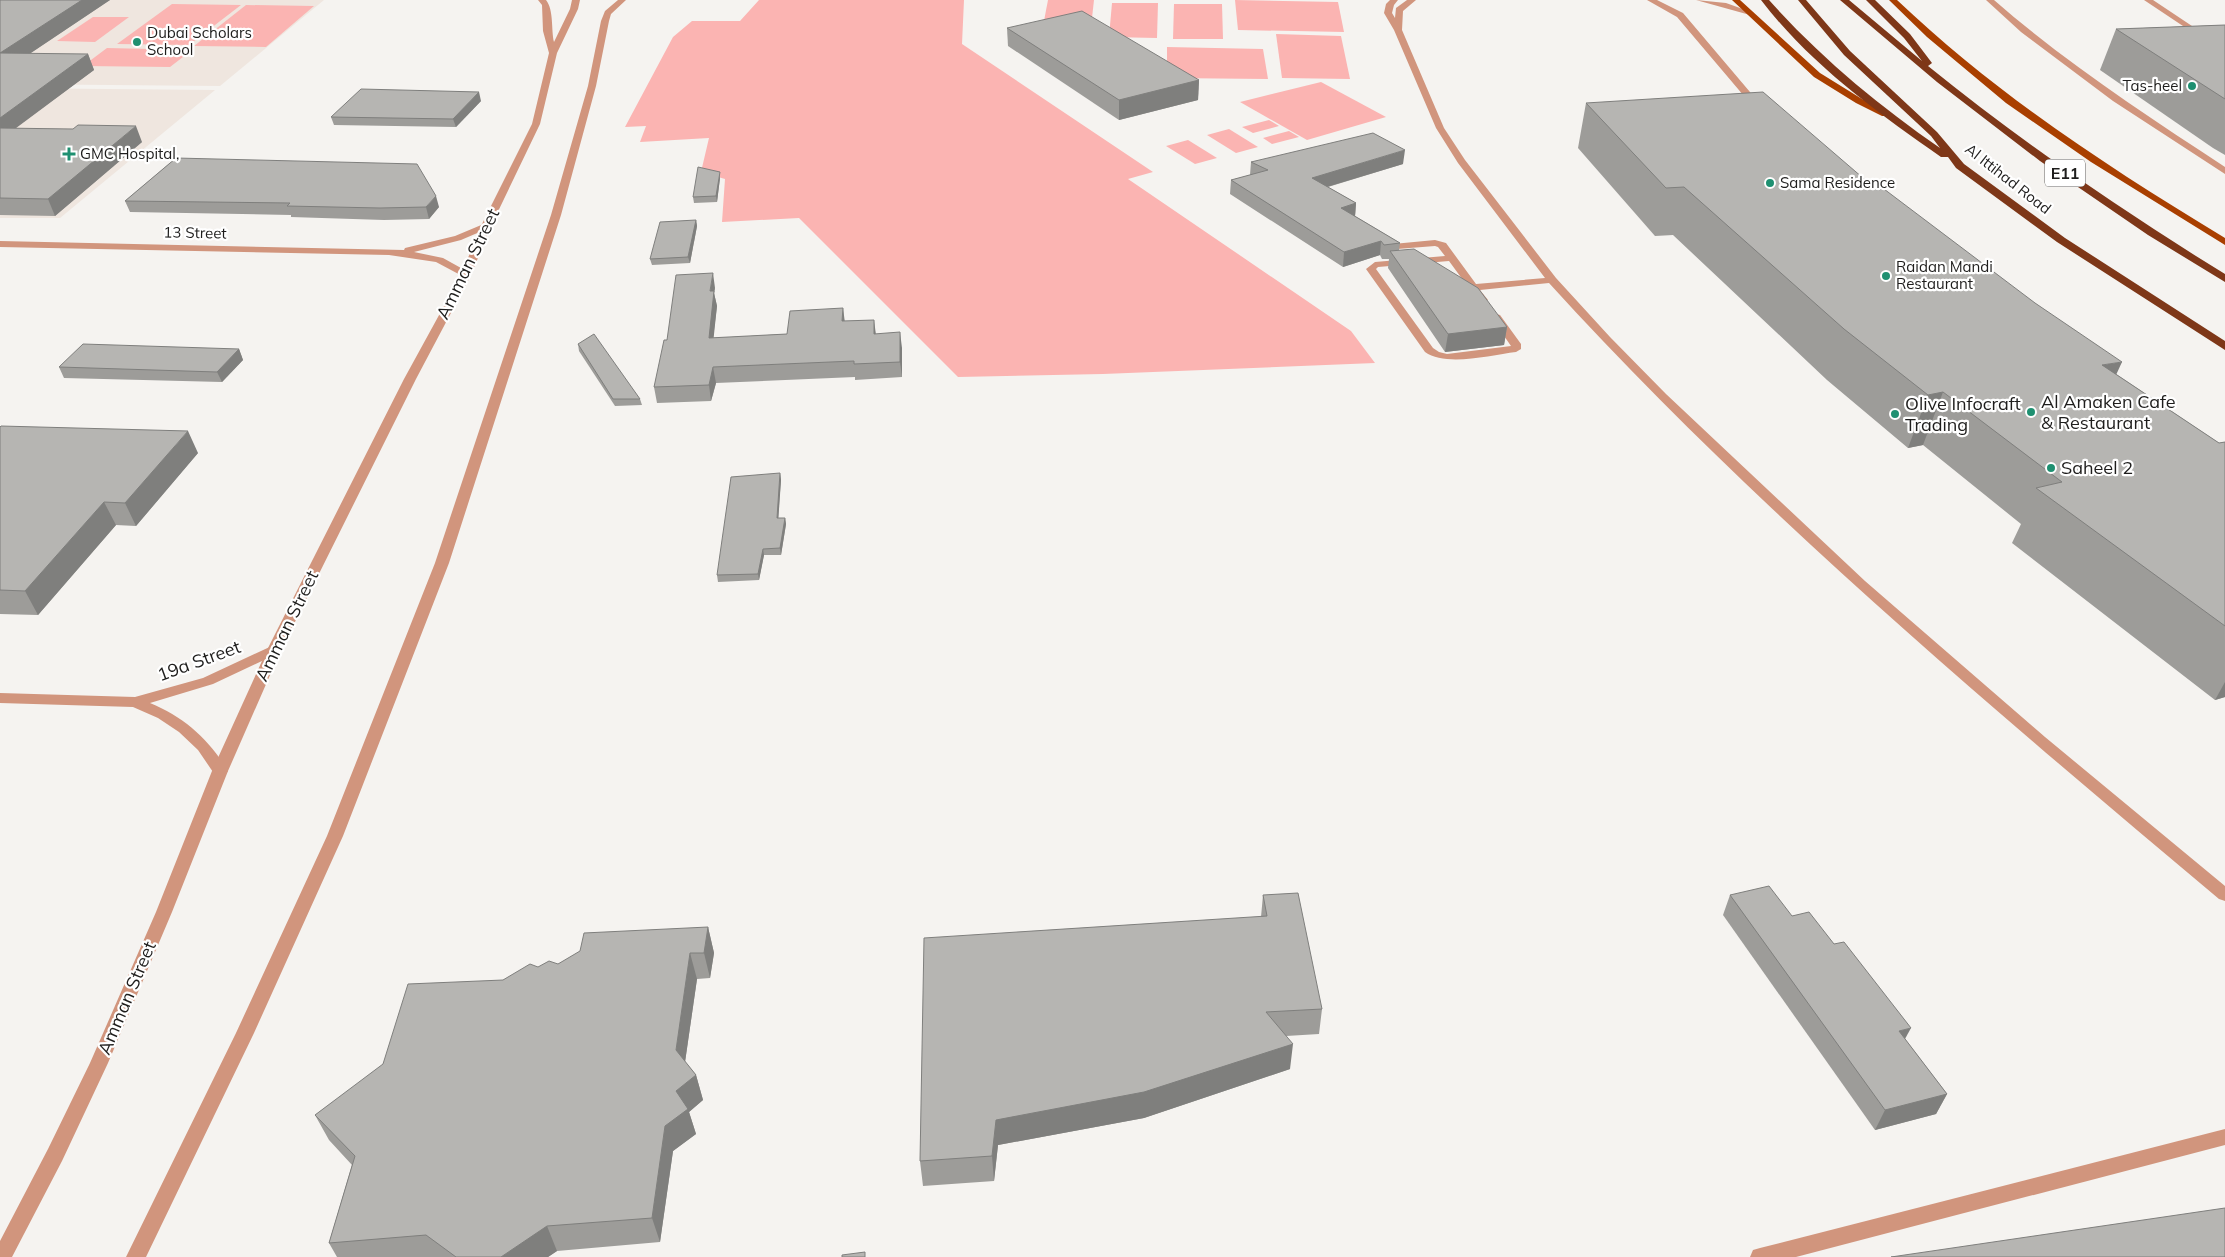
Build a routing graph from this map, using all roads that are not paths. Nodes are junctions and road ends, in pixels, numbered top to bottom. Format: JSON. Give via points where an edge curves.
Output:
{"nodes":[{"id":1,"x":542,"y":0,"type":"edge"},
{"id":2,"x":576,"y":0,"type":"edge"},
{"id":3,"x":622,"y":0,"type":"edge"},
{"id":4,"x":1394,"y":0,"type":"edge"},
{"id":5,"x":1412,"y":0,"type":"edge"},
{"id":6,"x":1651,"y":0,"type":"edge"},
{"id":7,"x":1702,"y":0,"type":"edge"},
{"id":8,"x":1736,"y":0,"type":"edge"},
{"id":9,"x":1765,"y":0,"type":"edge"},
{"id":10,"x":1802,"y":0,"type":"edge"},
{"id":11,"x":1844,"y":0,"type":"edge"},
{"id":12,"x":1870,"y":0,"type":"edge"},
{"id":13,"x":1893,"y":0,"type":"edge"},
{"id":14,"x":1990,"y":0,"type":"edge"},
{"id":15,"x":2148,"y":0,"type":"edge"},
{"id":16,"x":2155,"y":0,"type":"edge"},
{"id":17,"x":1691,"y":4,"type":"dead end"},
{"id":18,"x":2162,"y":9,"type":"junction"},
{"id":19,"x":1681,"y":12,"type":"joint"},
{"id":20,"x":1750,"y":13,"type":"junction"},
{"id":21,"x":1398,"y":30,"type":"junction"},
{"id":22,"x":2225,"y":52,"type":"edge"},
{"id":23,"x":553,"y":53,"type":"junction"},
{"id":24,"x":1937,"y":77,"type":"junction"},
{"id":25,"x":1885,"y":114,"type":"junction"},
{"id":26,"x":1767,"y":116,"type":"edge"},
{"id":27,"x":1960,"y":166,"type":"junction"},
{"id":28,"x":2225,"y":172,"type":"edge"},
{"id":29,"x":486,"y":226,"type":"junction"},
{"id":30,"x":2225,"y":242,"type":"edge"},
{"id":31,"x":0,"y":244,"type":"edge"},
{"id":32,"x":1398,"y":246,"type":"dead end"},
{"id":33,"x":389,"y":252,"type":"junction"},
{"id":34,"x":1452,"y":258,"type":"junction"},
{"id":35,"x":466,"y":275,"type":"junction"},
{"id":36,"x":2225,"y":279,"type":"edge"},
{"id":37,"x":1552,"y":280,"type":"junction"},
{"id":38,"x":1474,"y":287,"type":"junction"},
{"id":39,"x":2225,"y":346,"type":"edge"},
{"id":40,"x":274,"y":650,"type":"junction"},
{"id":41,"x":0,"y":698,"type":"edge"},
{"id":42,"x":135,"y":702,"type":"junction"},
{"id":43,"x":220,"y":771,"type":"junction"},
{"id":44,"x":2225,"y":895,"type":"edge"},
{"id":45,"x":2225,"y":1137,"type":"edge"},
{"id":46,"x":141,"y":1252,"type":"edge"},
{"id":47,"x":2,"y":1257,"type":"edge"},
{"id":48,"x":1760,"y":1257,"type":"edge"}],
"edges":[{"from":1,"to":23,"type":"street","via":[[546,6],[547,31]]},
{"from":2,"to":23,"type":"street","name":"Amman Street"},
{"from":3,"to":46,"type":"street","via":[[608,13],[605,22],[592,86],[556,215],[435,581],[335,836]]},
{"from":4,"to":21,"type":"street","via":[[1388,13]]},
{"from":5,"to":21,"type":"street","via":[[1399,10]]},
{"from":6,"to":19,"type":"street"},
{"from":7,"to":17,"type":"street"},
{"from":7,"to":20,"type":"street"},
{"from":8,"to":20,"type":"main road"},
{"from":9,"to":25,"type":"highway"},
{"from":10,"to":27,"type":"highway","name":"Al Ittihad Road","via":[[1847,53],[1934,134]]},
{"from":11,"to":24,"type":"highway","number":"E11"},
{"from":12,"to":24,"type":"highway","via":[[1907,36]]},
{"from":13,"to":30,"type":"main road","via":[[1952,56],[2022,110]]},
{"from":14,"to":28,"type":"street","via":[[2024,30],[2116,99]]},
{"from":15,"to":18,"type":"street"},
{"from":16,"to":18,"type":"street"},
{"from":18,"to":22,"type":"street"},
{"from":19,"to":26,"type":"street"},
{"from":20,"to":25,"type":"main road","via":[[1817,75]]},
{"from":21,"to":37,"type":"street","via":[[1450,144]]},
{"from":23,"to":29,"type":"street","name":"Amman Street","via":[[536,124]]},
{"from":24,"to":36,"type":"highway","number":"E11","via":[[2047,160]]},
{"from":25,"to":27,"type":"highway"},
{"from":27,"to":39,"type":"highway","name":"Al Ittihad Road","via":[[2061,240]]},
{"from":29,"to":33,"type":"street","name":"13 Street","via":[[442,243]]},
{"from":29,"to":35,"type":"street","name":"Amman Street"},
{"from":31,"to":33,"type":"street","name":"13 Street"},
{"from":32,"to":34,"type":"street","via":[[1435,243],[1442,245]]},
{"from":33,"to":35,"type":"street","name":"13 Street","via":[[441,260]]},
{"from":34,"to":38,"type":"street"},
{"from":34,"to":38,"type":"street","via":[[1381,264],[1371,269],[1429,350],[1436,355],[1447,357],[1516,349],[1516,344]]},
{"from":35,"to":40,"type":"street","name":"Amman Street"},
{"from":37,"to":38,"type":"street"},
{"from":37,"to":44,"type":"street","via":[[1662,396],[1853,577],[2040,741]]},
{"from":40,"to":42,"type":"street","name":"19a Street","via":[[208,680]]},
{"from":40,"to":43,"type":"street","name":"Amman Street"},
{"from":41,"to":42,"type":"street","name":"19a Street"},
{"from":42,"to":43,"type":"street","name":"19a Street","via":[[165,715],[196,736]]},
{"from":43,"to":47,"type":"street","name":"Amman Street","via":[[99,1063]]},
{"from":45,"to":48,"type":"street"}]}
